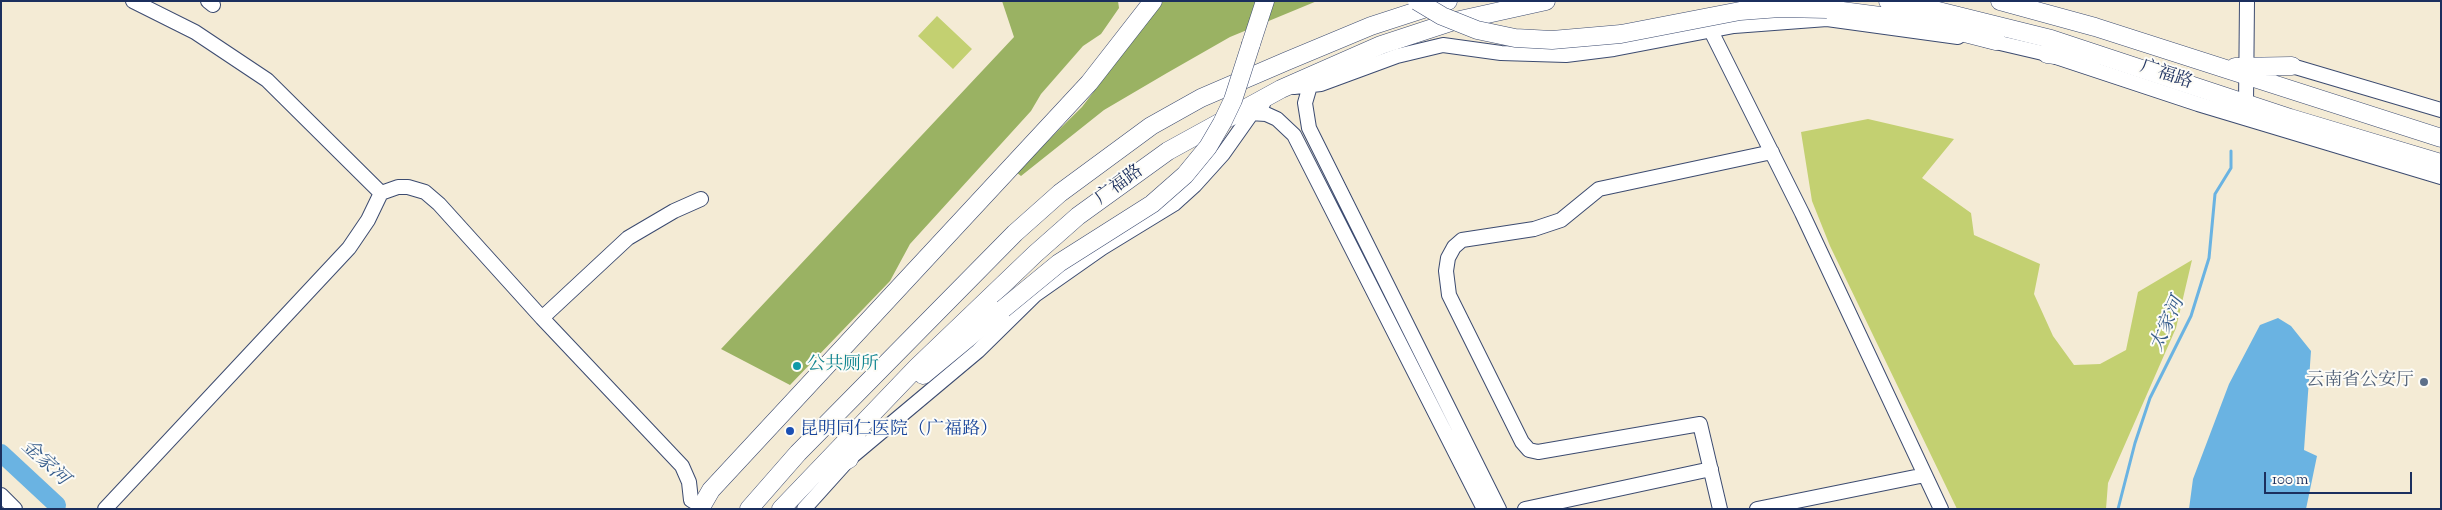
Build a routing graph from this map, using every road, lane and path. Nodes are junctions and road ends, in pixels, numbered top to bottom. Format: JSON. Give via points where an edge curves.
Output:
{"nodes":[{"id":1,"x":133,"y":1,"type":"edge"},
{"id":2,"x":1153,"y":1,"type":"edge"},
{"id":3,"x":1256,"y":1,"type":"edge"},
{"id":4,"x":1265,"y":1,"type":"edge"},
{"id":5,"x":1417,"y":1,"type":"edge"},
{"id":6,"x":1448,"y":1,"type":"edge"},
{"id":7,"x":1546,"y":1,"type":"edge"},
{"id":8,"x":1888,"y":1,"type":"edge"},
{"id":9,"x":2000,"y":1,"type":"edge"},
{"id":10,"x":2247,"y":1,"type":"edge"},
{"id":11,"x":1711,"y":31,"type":"junction"},
{"id":12,"x":1996,"y":41,"type":"junction"},
{"id":13,"x":1251,"y":44,"type":"junction"},
{"id":14,"x":2047,"y":54,"type":"junction"},
{"id":15,"x":2119,"y":60,"type":"junction"},
{"id":16,"x":2292,"y":66,"type":"joint"},
{"id":17,"x":2247,"y":72,"type":"junction"},
{"id":18,"x":1312,"y":79,"type":"junction"},
{"id":19,"x":1281,"y":89,"type":"junction"},
{"id":20,"x":2246,"y":104,"type":"junction"},
{"id":21,"x":2441,"y":110,"type":"edge"},
{"id":22,"x":1252,"y":113,"type":"junction"},
{"id":23,"x":1225,"y":118,"type":"junction"},
{"id":24,"x":2290,"y":118,"type":"junction"},
{"id":25,"x":2441,"y":138,"type":"edge"},
{"id":26,"x":1772,"y":152,"type":"junction"},
{"id":27,"x":2364,"y":153,"type":"junction"},
{"id":28,"x":2441,"y":163,"type":"edge"},
{"id":29,"x":2441,"y":177,"type":"edge"},
{"id":30,"x":381,"y":193,"type":"junction"},
{"id":31,"x":701,"y":199,"type":"dead end"},
{"id":32,"x":1367,"y":246,"type":"junction"},
{"id":33,"x":1353,"y":253,"type":"junction"},
{"id":34,"x":542,"y":318,"type":"junction"},
{"id":35,"x":858,"y":428,"type":"junction"},
{"id":36,"x":1468,"y":447,"type":"junction"},
{"id":37,"x":1455,"y":454,"type":"junction"},
{"id":38,"x":849,"y":459,"type":"junction"},
{"id":39,"x":1711,"y":469,"type":"junction"},
{"id":40,"x":1925,"y":475,"type":"junction"},
{"id":41,"x":807,"y":481,"type":"junction"},
{"id":42,"x":1,"y":496,"type":"edge"},
{"id":43,"x":701,"y":508,"type":"edge"},
{"id":44,"x":15,"y":509,"type":"edge"},
{"id":45,"x":105,"y":509,"type":"edge"},
{"id":46,"x":749,"y":509,"type":"edge"},
{"id":47,"x":781,"y":509,"type":"edge"},
{"id":48,"x":804,"y":509,"type":"edge"},
{"id":49,"x":1484,"y":509,"type":"edge"},
{"id":50,"x":1499,"y":509,"type":"edge"},
{"id":51,"x":1525,"y":509,"type":"edge"},
{"id":52,"x":1720,"y":509,"type":"edge"},
{"id":53,"x":1757,"y":509,"type":"edge"},
{"id":54,"x":1942,"y":509,"type":"edge"}],
"edges":[{"from":1,"to":30,"type":"street","via":[[195,32],[267,80]]},
{"from":2,"to":43,"type":"main road","via":[[1089,84],[711,490]]},
{"from":3,"to":13,"type":"main road"},
{"from":4,"to":13,"type":"main road"},
{"from":5,"to":12,"type":"main road","bridge":true,"via":[[1442,16],[1477,30],[1514,38],[1552,40],[1612,36],[1740,11],[1780,8],[1827,9],[1918,21]]},
{"from":6,"to":46,"type":"main road","name":"广福路","via":[[1370,26],[1286,60],[1201,98],[1152,126],[1060,193],[1015,233],[798,453]]},
{"from":7,"to":18,"type":"main road","name":"广福路","via":[[1451,22],[1381,45]]},
{"from":8,"to":15,"type":"main road","name":"广福路","via":[[2042,36]]},
{"from":9,"to":17,"type":"main road","name":"广福路","via":[[2095,27],[2219,68]]},
{"from":10,"to":17,"type":"street"},
{"from":11,"to":12,"type":"street","via":[[1760,23],[1827,19]]},
{"from":11,"to":18,"type":"street","via":[[1566,55],[1501,53],[1443,45],[1389,58],[1322,84]]},
{"from":11,"to":26,"type":"street"},
{"from":12,"to":14,"type":"street"},
{"from":13,"to":35,"type":"main road","bridge":true,"via":[[1222,123],[1184,175],[1152,204],[1059,262]]},
{"from":14,"to":15,"type":"main road"},
{"from":14,"to":27,"type":"street","via":[[2198,104]]},
{"from":15,"to":20,"type":"main road","name":"广福路"},
{"from":16,"to":17,"type":"main road"},
{"from":16,"to":21,"type":"street"},
{"from":17,"to":20,"type":"street"},
{"from":17,"to":25,"type":"main road","name":"广福路"},
{"from":18,"to":19,"type":"main road","name":"广福路"},
{"from":18,"to":32,"type":"street","via":[[1305,103],[1308,128]]},
{"from":19,"to":22,"type":"street"},
{"from":19,"to":23,"type":"main road","name":"广福路"},
{"from":20,"to":24,"type":"main road","name":"广福路"},
{"from":22,"to":23,"type":"street"},
{"from":22,"to":33,"type":"street","via":[[1277,119],[1294,135]]},
{"from":22,"to":38,"type":"street","via":[[1195,186],[1174,204],[1059,276],[1036,294],[978,351]]},
{"from":23,"to":35,"type":"main road","name":"广福路","via":[[1168,151],[1078,216],[980,306]]},
{"from":24,"to":27,"type":"main road"},
{"from":24,"to":28,"type":"main road","name":"广福路"},
{"from":26,"to":39,"type":"street","via":[[1599,189],[1561,220],[1462,240],[1448,258],[1449,295],[1522,442],[1529,450],[1538,452],[1700,424]]},
{"from":26,"to":40,"type":"street"},
{"from":27,"to":29,"type":"street"},
{"from":30,"to":34,"type":"street","via":[[408,187],[425,192]]},
{"from":30,"to":45,"type":"street","via":[[349,248]]},
{"from":31,"to":34,"type":"street","via":[[628,238]]},
{"from":32,"to":33,"type":"street"},
{"from":32,"to":36,"type":"street"},
{"from":33,"to":37,"type":"street"},
{"from":34,"to":43,"type":"street","via":[[682,466],[689,482],[691,500]]},
{"from":35,"to":38,"type":"main road"},
{"from":35,"to":41,"type":"main road","name":"广福路"},
{"from":36,"to":37,"type":"street"},
{"from":36,"to":50,"type":"street"},
{"from":37,"to":49,"type":"street"},
{"from":38,"to":41,"type":"main road"},
{"from":38,"to":48,"type":"street"},
{"from":39,"to":51,"type":"street"},
{"from":39,"to":52,"type":"street"},
{"from":40,"to":53,"type":"street"},
{"from":40,"to":54,"type":"street"},
{"from":41,"to":47,"type":"main road","name":"广福路"},
{"from":42,"to":44,"type":"street"}]}
